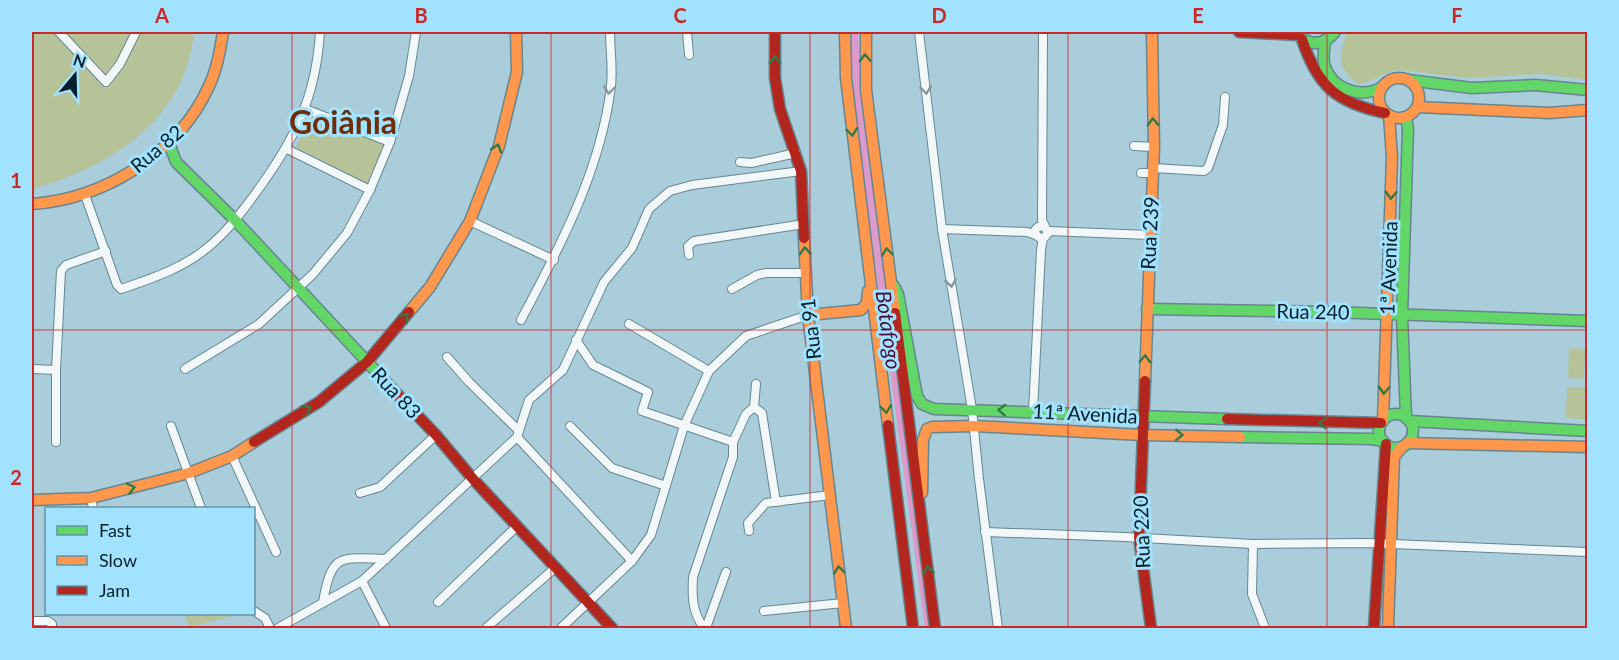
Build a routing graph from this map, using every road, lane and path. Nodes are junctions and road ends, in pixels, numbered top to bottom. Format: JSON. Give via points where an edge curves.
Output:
{"nodes":[{"id":1,"x":59,"y":32,"type":"edge"},
{"id":2,"x":136,"y":32,"type":"edge"},
{"id":3,"x":223,"y":32,"type":"edge"},
{"id":4,"x":320,"y":32,"type":"edge"},
{"id":5,"x":416,"y":32,"type":"edge"},
{"id":6,"x":516,"y":32,"type":"edge"},
{"id":7,"x":610,"y":32,"type":"edge"},
{"id":8,"x":687,"y":32,"type":"edge"},
{"id":9,"x":775,"y":32,"type":"edge"},
{"id":10,"x":845,"y":32,"type":"edge"},
{"id":11,"x":866,"y":32,"type":"edge"},
{"id":12,"x":919,"y":32,"type":"edge"},
{"id":13,"x":1043,"y":32,"type":"edge"},
{"id":14,"x":1152,"y":32,"type":"edge"},
{"id":15,"x":1239,"y":32,"type":"edge"},
{"id":16,"x":1335,"y":32,"type":"edge"},
{"id":17,"x":1299,"y":35,"type":"edge"},
{"id":18,"x":1325,"y":42,"type":"junction"},
{"id":19,"x":689,"y":55,"type":"dead end"},
{"id":20,"x":1408,"y":80,"type":"junction"},
{"id":21,"x":1382,"y":87,"type":"junction"},
{"id":22,"x":1587,"y":90,"type":"edge"},
{"id":23,"x":1225,"y":97,"type":"dead end"},
{"id":24,"x":1418,"y":107,"type":"junction"},
{"id":25,"x":305,"y":109,"type":"junction"},
{"id":26,"x":1587,"y":110,"type":"edge"},
{"id":27,"x":1387,"y":114,"type":"junction"},
{"id":28,"x":1406,"y":117,"type":"junction"},
{"id":29,"x":390,"y":142,"type":"junction"},
{"id":30,"x":169,"y":143,"type":"junction"},
{"id":31,"x":1134,"y":146,"type":"dead end"},
{"id":32,"x":1154,"y":147,"type":"junction"},
{"id":33,"x":287,"y":149,"type":"junction"},
{"id":34,"x":796,"y":153,"type":"junction"},
{"id":35,"x":155,"y":155,"type":"junction"},
{"id":36,"x":176,"y":162,"type":"junction"},
{"id":37,"x":742,"y":163,"type":"dead end"},
{"id":38,"x":1392,"y":165,"type":"junction"},
{"id":39,"x":1406,"y":166,"type":"junction"},
{"id":40,"x":1153,"y":170,"type":"junction"},
{"id":41,"x":801,"y":171,"type":"junction"},
{"id":42,"x":1141,"y":173,"type":"dead end"},
{"id":43,"x":370,"y":190,"type":"junction"},
{"id":44,"x":85,"y":195,"type":"junction"},
{"id":45,"x":32,"y":204,"type":"edge"},
{"id":46,"x":235,"y":220,"type":"junction"},
{"id":47,"x":470,"y":221,"type":"junction"},
{"id":48,"x":804,"y":224,"type":"junction"},
{"id":49,"x":942,"y":229,"type":"junction"},
{"id":50,"x":864,"y":231,"type":"junction"},
{"id":51,"x":1043,"y":231,"type":"junction"},
{"id":52,"x":1149,"y":235,"type":"junction"},
{"id":53,"x":106,"y":251,"type":"junction"},
{"id":54,"x":689,"y":255,"type":"dead end"},
{"id":55,"x":554,"y":260,"type":"junction"},
{"id":56,"x":806,"y":273,"type":"junction"},
{"id":57,"x":890,"y":278,"type":"junction"},
{"id":58,"x":298,"y":288,"type":"junction"},
{"id":59,"x":732,"y":289,"type":"dead end"},
{"id":60,"x":1147,"y":309,"type":"junction"},
{"id":61,"x":808,"y":315,"type":"junction"},
{"id":62,"x":1388,"y":315,"type":"junction"},
{"id":63,"x":1402,"y":315,"type":"junction"},
{"id":64,"x":521,"y":320,"type":"dead end"},
{"id":65,"x":1587,"y":321,"type":"edge"},
{"id":66,"x":629,"y":324,"type":"dead end"},
{"id":67,"x":576,"y":340,"type":"junction"},
{"id":68,"x":447,"y":357,"type":"dead end"},
{"id":69,"x":367,"y":362,"type":"junction"},
{"id":70,"x":32,"y":369,"type":"edge"},
{"id":71,"x":185,"y":369,"type":"dead end"},
{"id":72,"x":56,"y":370,"type":"junction"},
{"id":73,"x":709,"y":371,"type":"junction"},
{"id":74,"x":756,"y":384,"type":"dead end"},
{"id":75,"x":754,"y":407,"type":"junction"},
{"id":76,"x":972,"y":409,"type":"junction"},
{"id":77,"x":1033,"y":412,"type":"junction"},
{"id":78,"x":1143,"y":417,"type":"junction"},
{"id":79,"x":1408,"y":420,"type":"junction"},
{"id":80,"x":1382,"y":422,"type":"junction"},
{"id":81,"x":171,"y":426,"type":"dead end"},
{"id":82,"x":570,"y":426,"type":"dead end"},
{"id":83,"x":684,"y":426,"type":"junction"},
{"id":84,"x":974,"y":426,"type":"junction"},
{"id":85,"x":1587,"y":431,"type":"edge"},
{"id":86,"x":518,"y":434,"type":"junction"},
{"id":87,"x":436,"y":435,"type":"junction"},
{"id":88,"x":1142,"y":435,"type":"junction"},
{"id":89,"x":56,"y":442,"type":"dead end"},
{"id":90,"x":733,"y":442,"type":"junction"},
{"id":91,"x":1384,"y":443,"type":"junction"},
{"id":92,"x":1405,"y":445,"type":"junction"},
{"id":93,"x":1587,"y":447,"type":"edge"},
{"id":94,"x":232,"y":456,"type":"junction"},
{"id":95,"x":189,"y":473,"type":"junction"},
{"id":96,"x":473,"y":479,"type":"junction"},
{"id":97,"x":666,"y":486,"type":"junction"},
{"id":98,"x":360,"y":493,"type":"dead end"},
{"id":99,"x":830,"y":495,"type":"junction"},
{"id":100,"x":32,"y":501,"type":"edge"},
{"id":101,"x":776,"y":502,"type":"junction"},
{"id":102,"x":92,"y":503,"type":"edge"},
{"id":103,"x":201,"y":507,"type":"edge"},
{"id":104,"x":922,"y":520,"type":"junction"},
{"id":105,"x":516,"y":527,"type":"junction"},
{"id":106,"x":749,"y":531,"type":"dead end"},
{"id":107,"x":985,"y":532,"type":"junction"},
{"id":108,"x":1139,"y":537,"type":"junction"},
{"id":109,"x":1253,"y":544,"type":"junction"},
{"id":110,"x":1386,"y":544,"type":"junction"},
{"id":111,"x":276,"y":552,"type":"dead end"},
{"id":112,"x":1587,"y":552,"type":"edge"},
{"id":113,"x":386,"y":559,"type":"junction"},
{"id":114,"x":632,"y":561,"type":"junction"},
{"id":115,"x":555,"y":568,"type":"junction"},
{"id":116,"x":726,"y":572,"type":"dead end"},
{"id":117,"x":362,"y":581,"type":"junction"},
{"id":118,"x":323,"y":602,"type":"junction"},
{"id":119,"x":438,"y":602,"type":"dead end"},
{"id":120,"x":843,"y":603,"type":"junction"},
{"id":121,"x":589,"y":604,"type":"junction"},
{"id":122,"x":764,"y":611,"type":"dead end"},
{"id":123,"x":255,"y":612,"type":"edge"},
{"id":124,"x":32,"y":621,"type":"edge"},
{"id":125,"x":52,"y":628,"type":"edge"},
{"id":126,"x":270,"y":628,"type":"edge"},
{"id":127,"x":278,"y":628,"type":"edge"},
{"id":128,"x":386,"y":628,"type":"edge"},
{"id":129,"x":486,"y":628,"type":"edge"},
{"id":130,"x":561,"y":628,"type":"edge"},
{"id":131,"x":612,"y":628,"type":"edge"},
{"id":132,"x":705,"y":628,"type":"edge"},
{"id":133,"x":846,"y":628,"type":"edge"},
{"id":134,"x":913,"y":628,"type":"edge"},
{"id":135,"x":935,"y":628,"type":"edge"},
{"id":136,"x":999,"y":628,"type":"edge"},
{"id":137,"x":1151,"y":628,"type":"edge"},
{"id":138,"x":1265,"y":628,"type":"edge"},
{"id":139,"x":1376,"y":628,"type":"edge"},
{"id":140,"x":1388,"y":628,"type":"edge"}],
"edges":[{"from":1,"to":2,"type":"street","via":[[106,82]]},
{"from":3,"to":30,"type":"main road","name":"Rua 82","via":[[214,74],[203,99],[188,124]]},
{"from":4,"to":25,"type":"street","via":[[319,58]]},
{"from":5,"to":29,"type":"street","via":[[409,76]]},
{"from":47,"to":6,"type":"main road","one_way":true,"via":[[499,146],[517,72]]},
{"from":7,"to":55,"type":"street","one_way":true,"via":[[611,85],[595,159]]},
{"from":8,"to":19,"type":"street"},
{"from":34,"to":9,"type":"main road","name":"Rua 91","one_way":true,"via":[[780,109]]},
{"from":10,"to":50,"type":"main road","one_way":true,"via":[[846,78]]},
{"from":57,"to":11,"type":"main road","one_way":true,"via":[[866,90]]},
{"from":12,"to":49,"type":"street","one_way":true},
{"from":13,"to":51,"type":"street"},
{"from":32,"to":14,"type":"main road","name":"Rua 239","one_way":true},
{"from":15,"to":17,"type":"main road"},
{"from":16,"to":18,"type":"main road"},
{"from":17,"to":18,"type":"main road","via":[[1313,44]]},
{"from":17,"to":27,"type":"main road","via":[[1317,78],[1334,95],[1350,104]]},
{"from":18,"to":21,"type":"main road","via":[[1324,66],[1337,82],[1364,93]]},
{"from":20,"to":21,"type":"main road","via":[[1393,79]]},
{"from":20,"to":22,"type":"main road","via":[[1472,88],[1535,85]]},
{"from":20,"to":24,"type":"main road","via":[[1418,92]]},
{"from":21,"to":27,"type":"main road","via":[[1380,103]]},
{"from":23,"to":40,"type":"street","via":[[1223,125],[1208,168]]},
{"from":24,"to":26,"type":"main road"},
{"from":24,"to":28,"type":"main road"},
{"from":25,"to":29,"type":"street"},
{"from":25,"to":33,"type":"street"},
{"from":27,"to":28,"type":"main road"},
{"from":27,"to":38,"type":"main road","name":"1ª Avenida"},
{"from":28,"to":39,"type":"main road","name":"1ª Avenida"},
{"from":29,"to":43,"type":"street"},
{"from":30,"to":35,"type":"main road","name":"Rua 82"},
{"from":30,"to":36,"type":"main road","name":"Rua 83"},
{"from":31,"to":32,"type":"street"},
{"from":32,"to":40,"type":"main road","name":"Rua 239"},
{"from":33,"to":43,"type":"street"},
{"from":33,"to":46,"type":"street"},
{"from":34,"to":37,"type":"street"},
{"from":34,"to":41,"type":"main road","name":"Rua 91"},
{"from":35,"to":36,"type":"main road","name":"Rua 83"},
{"from":35,"to":44,"type":"main road","name":"Rua 82","via":[[129,174]]},
{"from":36,"to":46,"type":"main road","name":"Rua 83"},
{"from":38,"to":39,"type":"main road"},
{"from":38,"to":62,"type":"main road","name":"1ª Avenida","one_way":true},
{"from":39,"to":63,"type":"main road","name":"1ª Avenida"},
{"from":40,"to":42,"type":"street"},
{"from":40,"to":52,"type":"main road","name":"Rua 239"},
{"from":41,"to":48,"type":"main road","name":"Rua 91"},
{"from":41,"to":67,"type":"street","via":[[670,191],[649,209],[632,248],[604,282]]},
{"from":43,"to":58,"type":"street","via":[[347,233]]},
{"from":44,"to":45,"type":"main road","name":"Rua 82"},
{"from":44,"to":53,"type":"street"},
{"from":46,"to":53,"type":"street","via":[[206,249],[166,273],[121,289]]},
{"from":46,"to":58,"type":"main road","name":"Rua 83"},
{"from":47,"to":55,"type":"street"},
{"from":69,"to":47,"type":"main road","one_way":true,"via":[[430,287]]},
{"from":48,"to":54,"type":"street","via":[[694,241],[688,246]]},
{"from":56,"to":48,"type":"main road","name":"Rua 91","one_way":true},
{"from":49,"to":51,"type":"street"},
{"from":49,"to":76,"type":"street","one_way":true},
{"from":50,"to":61,"type":"main road","via":[[868,290],[865,307],[853,312]]},
{"from":50,"to":134,"type":"main road","one_way":true},
{"from":51,"to":52,"type":"street"},
{"from":51,"to":77,"type":"street"},
{"from":52,"to":60,"type":"main road","name":"Rua 239"},
{"from":53,"to":72,"type":"street","via":[[66,264],[61,271]]},
{"from":55,"to":64,"type":"street"},
{"from":56,"to":59,"type":"street","via":[[766,273]]},
{"from":56,"to":61,"type":"main road","name":"Rua 91"},
{"from":57,"to":76,"type":"main road","name":"11ª Avenida","via":[[898,294],[911,371],[922,405],[934,409]]},
{"from":57,"to":104,"type":"main road"},
{"from":58,"to":69,"type":"main road","name":"Rua 83"},
{"from":58,"to":71,"type":"street","via":[[259,324]]},
{"from":60,"to":62,"type":"main road","name":"Rua 240"},
{"from":78,"to":60,"type":"main road","name":"Rua 239","one_way":true},
{"from":61,"to":73,"type":"street","via":[[746,336]]},
{"from":61,"to":99,"type":"main road","name":"Rua 91"},
{"from":62,"to":63,"type":"main road","name":"Rua 240"},
{"from":62,"to":80,"type":"main road","name":"1ª Avenida","one_way":true},
{"from":63,"to":65,"type":"main road","name":"Rua 240"},
{"from":63,"to":79,"type":"main road","name":"1ª Avenida"},
{"from":66,"to":73,"type":"street"},
{"from":67,"to":83,"type":"street","via":[[594,365],[648,393],[642,411]]},
{"from":67,"to":86,"type":"street","via":[[562,370],[529,400]]},
{"from":68,"to":86,"type":"street"},
{"from":69,"to":87,"type":"main road","name":"Rua 83"},
{"from":94,"to":69,"type":"main road","one_way":true,"via":[[319,402]]},
{"from":70,"to":72,"type":"street"},
{"from":72,"to":89,"type":"street"},
{"from":73,"to":83,"type":"street"},
{"from":74,"to":75,"type":"street"},
{"from":75,"to":90,"type":"street","via":[[746,414]]},
{"from":75,"to":101,"type":"street","via":[[762,413]]},
{"from":77,"to":76,"type":"main road","name":"11ª Avenida","one_way":true},
{"from":76,"to":84,"type":"street"},
{"from":77,"to":78,"type":"main road","name":"11ª Avenida"},
{"from":80,"to":78,"type":"main road","name":"11ª Avenida","one_way":true},
{"from":78,"to":88,"type":"main road","name":"Rua 239"},
{"from":79,"to":80,"type":"main road","via":[[1392,415]]},
{"from":79,"to":85,"type":"main road"},
{"from":79,"to":92,"type":"main road","via":[[1413,432]]},
{"from":80,"to":91,"type":"main road","via":[[1379,433]]},
{"from":81,"to":95,"type":"street"},
{"from":82,"to":97,"type":"street","via":[[612,468]]},
{"from":83,"to":90,"type":"street"},
{"from":83,"to":97,"type":"street"},
{"from":84,"to":88,"type":"main road","name":"11ª Avenida"},
{"from":84,"to":104,"type":"main road","name":"11ª Avenida","via":[[932,427],[924,434]]},
{"from":84,"to":107,"type":"street"},
{"from":86,"to":96,"type":"street"},
{"from":86,"to":114,"type":"street"},
{"from":87,"to":96,"type":"main road","name":"Rua 83"},
{"from":87,"to":98,"type":"street","via":[[380,487]]},
{"from":88,"to":91,"type":"main road","name":"11ª Avenida","one_way":true,"via":[[1371,439]]},
{"from":88,"to":108,"type":"main road","name":"Rua 220"},
{"from":90,"to":132,"type":"street","via":[[733,457],[693,577],[692,597],[697,618]]},
{"from":91,"to":92,"type":"main road","via":[[1394,448]]},
{"from":91,"to":110,"type":"main road"},
{"from":92,"to":93,"type":"main road"},
{"from":92,"to":110,"type":"main road","via":[[1394,457]]},
{"from":94,"to":95,"type":"main road"},
{"from":94,"to":111,"type":"street"},
{"from":102,"to":95,"type":"main road","one_way":true},
{"from":95,"to":103,"type":"street"},
{"from":96,"to":105,"type":"main road","name":"Rua 83"},
{"from":96,"to":113,"type":"street"},
{"from":97,"to":114,"type":"street","via":[[651,535]]},
{"from":99,"to":101,"type":"street"},
{"from":120,"to":99,"type":"main road","name":"Rua 91","one_way":true},
{"from":100,"to":102,"type":"main road"},
{"from":101,"to":106,"type":"street","via":[[761,508],[748,523]]},
{"from":135,"to":104,"type":"main road","one_way":true},
{"from":105,"to":115,"type":"main road","name":"Rua 83"},
{"from":105,"to":119,"type":"street"},
{"from":107,"to":108,"type":"street"},
{"from":107,"to":136,"type":"street"},
{"from":108,"to":109,"type":"street"},
{"from":108,"to":137,"type":"main road","name":"Rua 220"},
{"from":109,"to":110,"type":"street"},
{"from":109,"to":138,"type":"street","via":[[1252,594]]},
{"from":110,"to":112,"type":"street"},
{"from":110,"to":139,"type":"main road"},
{"from":110,"to":140,"type":"main road"},
{"from":113,"to":117,"type":"street"},
{"from":113,"to":118,"type":"street","via":[[346,558],[336,563],[327,578]]},
{"from":114,"to":121,"type":"street"},
{"from":115,"to":121,"type":"main road","name":"Rua 83"},
{"from":115,"to":129,"type":"street"},
{"from":116,"to":132,"type":"street"},
{"from":117,"to":118,"type":"street"},
{"from":117,"to":128,"type":"street"},
{"from":118,"to":127,"type":"street"},
{"from":120,"to":122,"type":"street"},
{"from":120,"to":133,"type":"main road","name":"Rua 91"},
{"from":121,"to":130,"type":"street"},
{"from":121,"to":131,"type":"main road","name":"Rua 83"},
{"from":123,"to":126,"type":"street","via":[[265,618]]},
{"from":124,"to":125,"type":"street","via":[[48,621]]}]}
